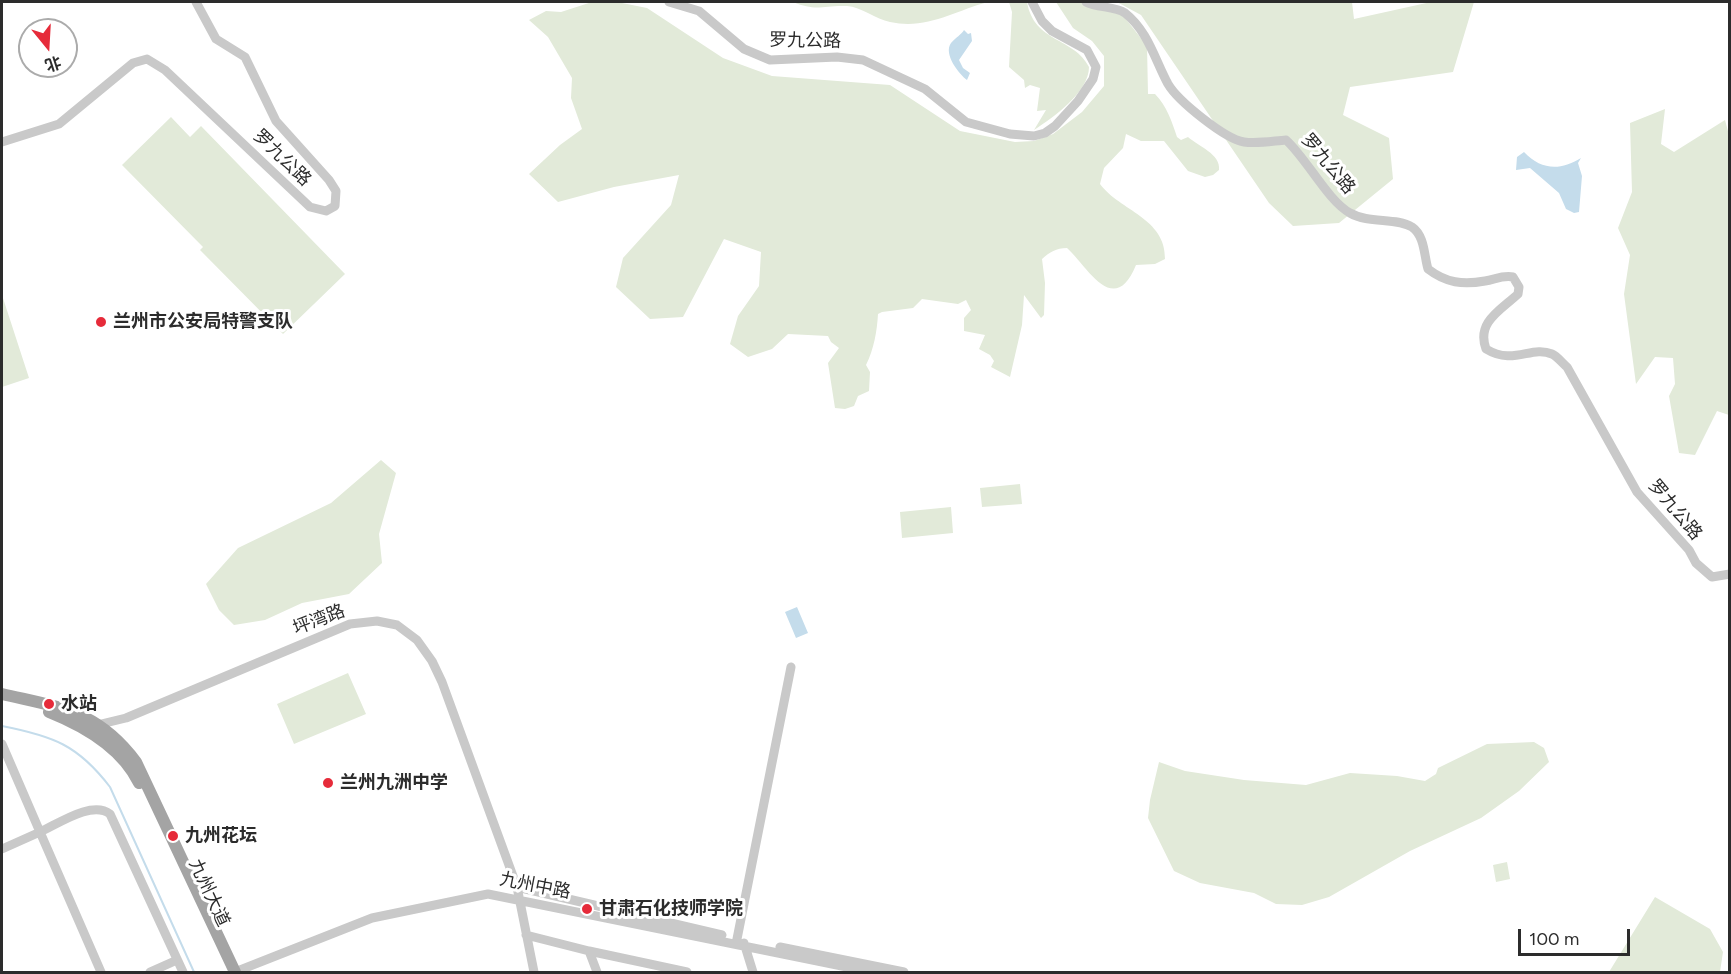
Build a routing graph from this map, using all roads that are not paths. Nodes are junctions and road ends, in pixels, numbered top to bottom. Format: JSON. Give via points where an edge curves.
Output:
{"nodes":[{"id":1,"x":196,"y":2,"type":"edge"},
{"id":2,"x":669,"y":2,"type":"edge"},
{"id":3,"x":1032,"y":2,"type":"edge"},
{"id":4,"x":1086,"y":2,"type":"edge"},
{"id":5,"x":2,"y":142,"type":"edge"},
{"id":6,"x":1730,"y":574,"type":"edge"},
{"id":7,"x":791,"y":667,"type":"dead end"},
{"id":8,"x":2,"y":697,"type":"edge"},
{"id":9,"x":102,"y":725,"type":"junction"},
{"id":10,"x":82,"y":727,"type":"junction"},
{"id":11,"x":2,"y":744,"type":"edge"},
{"id":12,"x":40,"y":832,"type":"junction"},
{"id":13,"x":2,"y":849,"type":"edge"},
{"id":14,"x":517,"y":887,"type":"junction"},
{"id":15,"x":520,"y":899,"type":"junction"},
{"id":16,"x":526,"y":935,"type":"junction"},
{"id":17,"x":740,"y":942,"type":"junction"},
{"id":18,"x":589,"y":951,"type":"junction"},
{"id":19,"x":177,"y":960,"type":"junction"},
{"id":20,"x":101,"y":972,"type":"edge"},
{"id":21,"x":150,"y":972,"type":"edge"},
{"id":22,"x":183,"y":972,"type":"edge"},
{"id":23,"x":226,"y":972,"type":"edge"},
{"id":24,"x":235,"y":972,"type":"edge"},
{"id":25,"x":534,"y":972,"type":"edge"},
{"id":26,"x":597,"y":972,"type":"edge"},
{"id":27,"x":687,"y":972,"type":"edge"},
{"id":28,"x":748,"y":972,"type":"edge"},
{"id":29,"x":753,"y":972,"type":"edge"},
{"id":30,"x":871,"y":972,"type":"edge"},
{"id":31,"x":904,"y":972,"type":"edge"}],
"edges":[{"from":1,"to":5,"type":"street","name":"罗九公路","via":[[216,39],[245,57],[276,121],[329,180],[338,198],[334,206],[326,211],[310,207],[173,78],[147,59],[133,63],[59,124]]},
{"from":2,"to":3,"type":"street","name":"罗九公路","via":[[699,11],[744,49],[770,60],[863,60],[925,89],[966,122],[1034,136],[1045,133],[1078,102],[1096,67],[1087,50],[1042,21]]},
{"from":4,"to":6,"type":"street","name":"罗九公路","via":[[1124,12],[1152,45],[1169,86],[1231,139],[1246,143],[1286,141],[1347,212],[1364,220],[1401,223],[1413,228],[1423,242],[1428,269],[1441,280],[1456,283],[1513,277],[1518,294],[1488,321],[1483,330],[1486,349],[1510,358],[1552,354],[1567,368],[1637,492],[1696,563],[1712,577]]},
{"from":7,"to":17,"type":"street"},
{"from":8,"to":9,"type":"main road","via":[[64,709]]},
{"from":8,"to":10,"type":"main road","name":"九州大道"},
{"from":9,"to":10,"type":"street","name":"坪湾路"},
{"from":9,"to":14,"type":"street","name":"坪湾路","via":[[350,624],[377,621],[397,626],[417,640],[442,682]]},
{"from":9,"to":24,"type":"main road","via":[[136,762]]},
{"from":10,"to":23,"type":"main road","name":"九州大道","via":[[109,746],[135,776]]},
{"from":11,"to":12,"type":"street"},
{"from":12,"to":13,"type":"street"},
{"from":12,"to":19,"type":"street","via":[[92,809],[110,814]]},
{"from":12,"to":20,"type":"street"},
{"from":14,"to":15,"type":"street","name":"坪湾路"},
{"from":14,"to":17,"type":"street"},
{"from":15,"to":16,"type":"street","name":"坪湾路"},
{"from":15,"to":17,"type":"street","name":"九州中路"},
{"from":15,"to":24,"type":"street","name":"九州中路","via":[[488,894],[384,914]]},
{"from":16,"to":18,"type":"street"},
{"from":16,"to":25,"type":"street","name":"坪湾路"},
{"from":17,"to":28,"type":"street"},
{"from":17,"to":29,"type":"street"},
{"from":17,"to":30,"type":"street","name":"九州中路"},
{"from":17,"to":31,"type":"street"},
{"from":18,"to":26,"type":"street"},
{"from":18,"to":27,"type":"street"},
{"from":19,"to":21,"type":"street"},
{"from":19,"to":22,"type":"street"}]}
